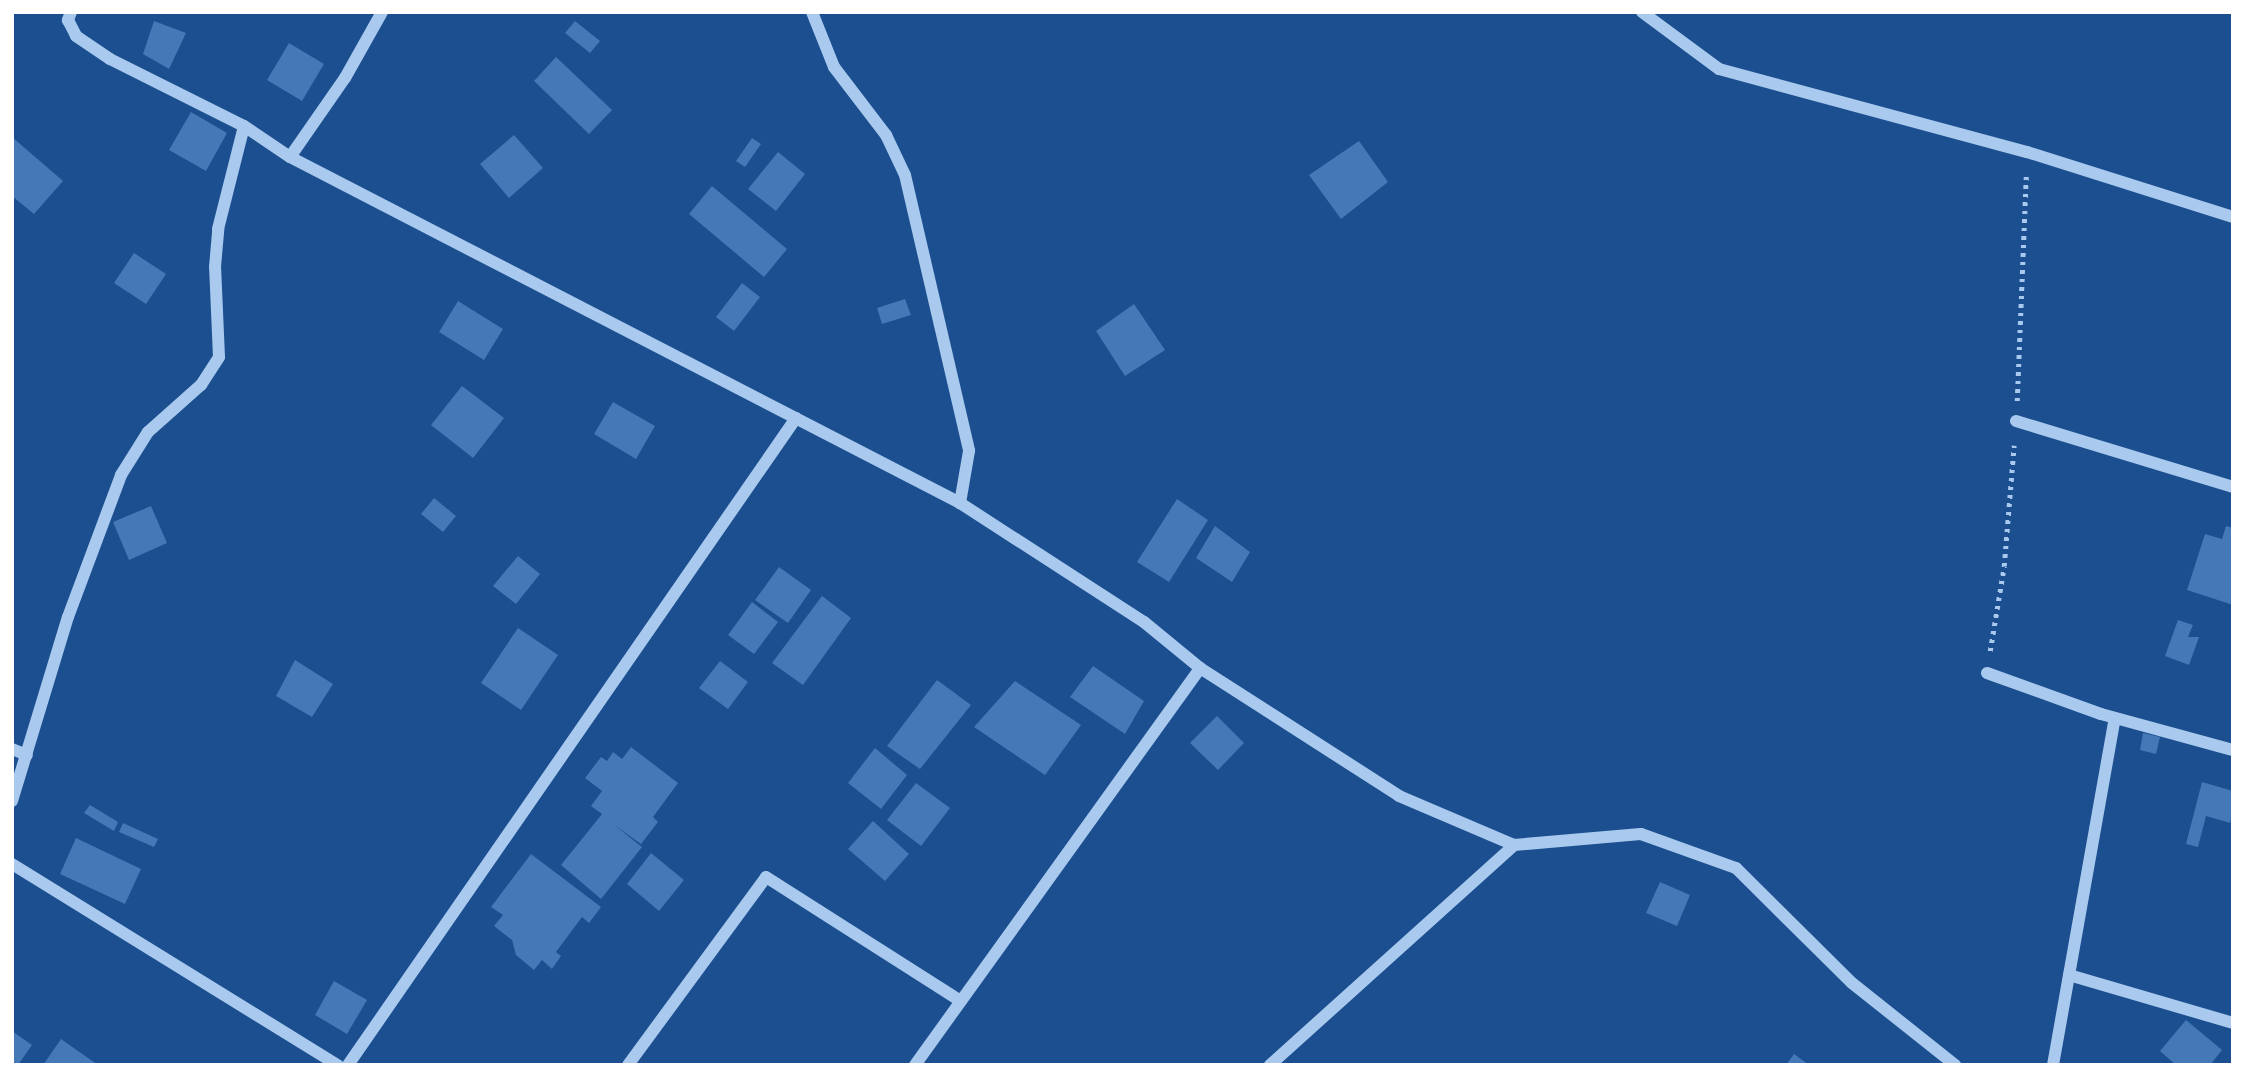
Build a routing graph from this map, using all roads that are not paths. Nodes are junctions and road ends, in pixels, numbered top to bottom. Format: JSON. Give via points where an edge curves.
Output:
{"nodes":[{"id":1,"x":71,"y":12,"type":"edge"},
{"id":2,"x":382,"y":12,"type":"edge"},
{"id":3,"x":812,"y":12,"type":"edge"},
{"id":4,"x":1642,"y":12,"type":"edge"},
{"id":5,"x":244,"y":125,"type":"junction"},
{"id":6,"x":290,"y":157,"type":"junction"},
{"id":7,"x":2233,"y":216,"type":"edge"},
{"id":8,"x":796,"y":418,"type":"junction"},
{"id":9,"x":2016,"y":421,"type":"road end"},
{"id":10,"x":2233,"y":487,"type":"edge"},
{"id":11,"x":960,"y":503,"type":"junction"},
{"id":12,"x":1200,"y":668,"type":"junction"},
{"id":13,"x":1987,"y":673,"type":"road end"},
{"id":14,"x":2115,"y":719,"type":"junction"},
{"id":15,"x":12,"y":749,"type":"edge"},
{"id":16,"x":2233,"y":751,"type":"edge"},
{"id":17,"x":27,"y":755,"type":"junction"},
{"id":18,"x":12,"y":802,"type":"edge"},
{"id":19,"x":1514,"y":845,"type":"junction"},
{"id":20,"x":12,"y":864,"type":"edge"},
{"id":21,"x":2069,"y":975,"type":"junction"},
{"id":22,"x":961,"y":1002,"type":"junction"},
{"id":23,"x":2233,"y":1023,"type":"edge"},
{"id":24,"x":338,"y":1065,"type":"edge"},
{"id":25,"x":348,"y":1065,"type":"edge"},
{"id":26,"x":628,"y":1065,"type":"edge"},
{"id":27,"x":915,"y":1065,"type":"edge"},
{"id":28,"x":1270,"y":1065,"type":"edge"},
{"id":29,"x":1955,"y":1065,"type":"edge"},
{"id":30,"x":2053,"y":1065,"type":"edge"}],
"edges":[{"from":1,"to":5,"type":"street","via":[[70,27],[82,42]]},
{"from":2,"to":6,"type":"street","via":[[345,78]]},
{"from":3,"to":11,"type":"street","via":[[834,67],[886,135],[905,175],[969,451]]},
{"from":4,"to":7,"type":"street","via":[[1719,69],[2027,152]]},
{"from":5,"to":6,"type":"street"},
{"from":5,"to":17,"type":"street","via":[[218,229],[219,357],[201,385],[148,432],[121,475],[68,617]]},
{"from":6,"to":8,"type":"street"},
{"from":8,"to":11,"type":"street"},
{"from":8,"to":25,"type":"street"},
{"from":9,"to":10,"type":"street"},
{"from":11,"to":12,"type":"street","via":[[1143,622]]},
{"from":12,"to":19,"type":"street","via":[[1399,796]]},
{"from":12,"to":22,"type":"street"},
{"from":13,"to":14,"type":"street"},
{"from":14,"to":16,"type":"street"},
{"from":14,"to":21,"type":"street"},
{"from":15,"to":17,"type":"street"},
{"from":17,"to":18,"type":"street"},
{"from":19,"to":28,"type":"street"},
{"from":19,"to":29,"type":"street","via":[[1641,834],[1737,868],[1852,983]]},
{"from":20,"to":24,"type":"street"},
{"from":21,"to":23,"type":"street"},
{"from":21,"to":30,"type":"street"},
{"from":22,"to":26,"type":"street","via":[[766,877]]},
{"from":22,"to":27,"type":"street"}]}
